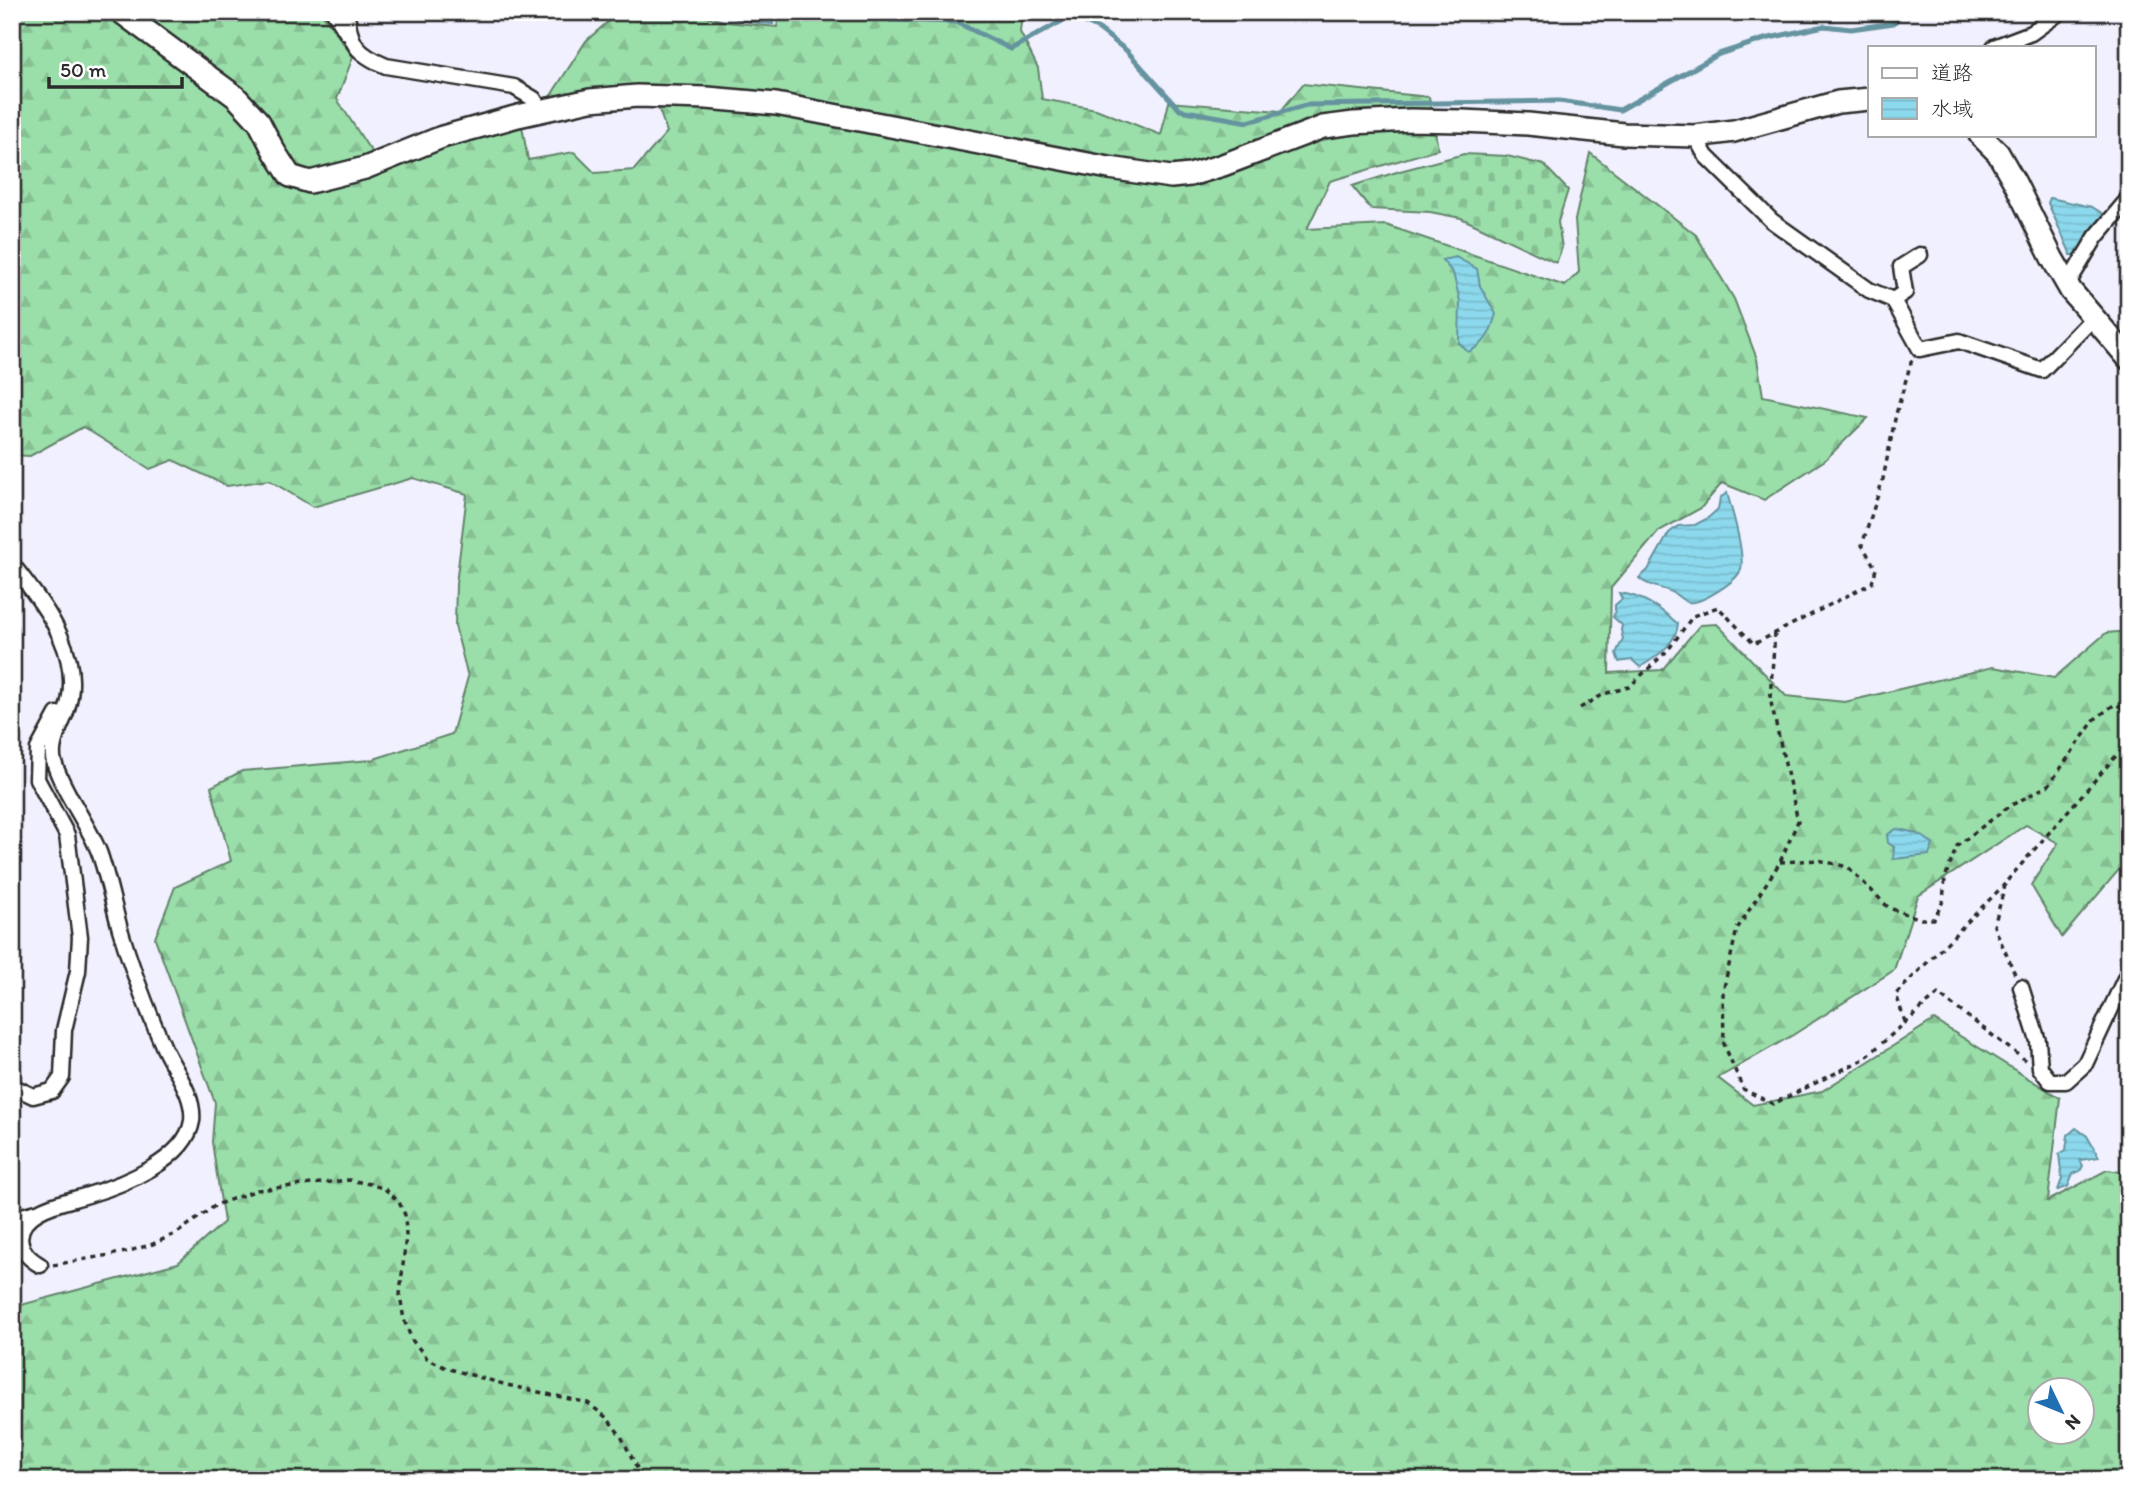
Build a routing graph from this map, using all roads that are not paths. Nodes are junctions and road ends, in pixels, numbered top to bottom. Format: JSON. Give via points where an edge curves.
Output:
{"nodes":[{"id":1,"x":121,"y":12,"type":"edge"},
{"id":2,"x":334,"y":12,"type":"edge"},
{"id":3,"x":346,"y":12,"type":"edge"},
{"id":4,"x":2060,"y":12,"type":"edge"},
{"id":5,"x":350,"y":37,"type":"junction"},
{"id":6,"x":1997,"y":46,"type":"edge"},
{"id":7,"x":1868,"y":99,"type":"edge"},
{"id":8,"x":541,"y":111,"type":"junction"},
{"id":9,"x":1695,"y":136,"type":"junction"},
{"id":10,"x":1981,"y":136,"type":"edge"},
{"id":11,"x":2129,"y":198,"type":"edge"},
{"id":12,"x":1920,"y":255,"type":"dead end"},
{"id":13,"x":2067,"y":285,"type":"junction"},
{"id":14,"x":1893,"y":300,"type":"junction"},
{"id":15,"x":2093,"y":318,"type":"junction"},
{"id":16,"x":2129,"y":359,"type":"edge"},
{"id":17,"x":12,"y":564,"type":"edge"},
{"id":18,"x":70,"y":692,"type":"junction"},
{"id":19,"x":2129,"y":970,"type":"edge"},
{"id":20,"x":2021,"y":987,"type":"road end"},
{"id":21,"x":12,"y":1086,"type":"edge"},
{"id":22,"x":39,"y":1212,"type":"junction"},
{"id":23,"x":12,"y":1223,"type":"edge"},
{"id":24,"x":40,"y":1265,"type":"road end"}],
"edges":[{"from":1,"to":8,"type":"street","via":[[236,97],[259,122],[290,176],[310,182],[365,168],[442,136]]},
{"from":2,"to":5,"type":"street"},
{"from":3,"to":5,"type":"street"},
{"from":4,"to":6,"type":"street","via":[[2031,33]]},
{"from":5,"to":8,"type":"street","via":[[369,59],[386,66],[514,88],[527,93]]},
{"from":7,"to":9,"type":"street"},
{"from":8,"to":9,"type":"street","via":[[637,96],[776,104],[1171,177],[1223,165],[1322,127],[1354,123],[1462,121]]},
{"from":9,"to":14,"type":"street","via":[[1706,156],[1772,221],[1869,290]]},
{"from":10,"to":13,"type":"street","via":[[2015,184]]},
{"from":11,"to":13,"type":"street","via":[[2096,237]]},
{"from":12,"to":14,"type":"street","via":[[1901,267],[1905,292]]},
{"from":13,"to":15,"type":"street"},
{"from":14,"to":15,"type":"street","via":[[1920,349],[1959,341],[2042,370]]},
{"from":15,"to":16,"type":"street"},
{"from":17,"to":18,"type":"street","via":[[62,639],[69,655]]},
{"from":18,"to":21,"type":"street","via":[[38,749],[37,779],[67,835],[79,937],[78,971],[64,1030],[62,1077],[52,1091],[33,1096]]},
{"from":18,"to":22,"type":"street","via":[[53,760],[100,854],[144,1002],[188,1096],[192,1119],[183,1142],[155,1166]]},
{"from":19,"to":20,"type":"street","via":[[2085,1064],[2066,1081],[2050,1080],[2040,1068],[2038,1041]]},
{"from":22,"to":23,"type":"street"},
{"from":22,"to":24,"type":"street","via":[[25,1226],[20,1242],[26,1256]]}]}
